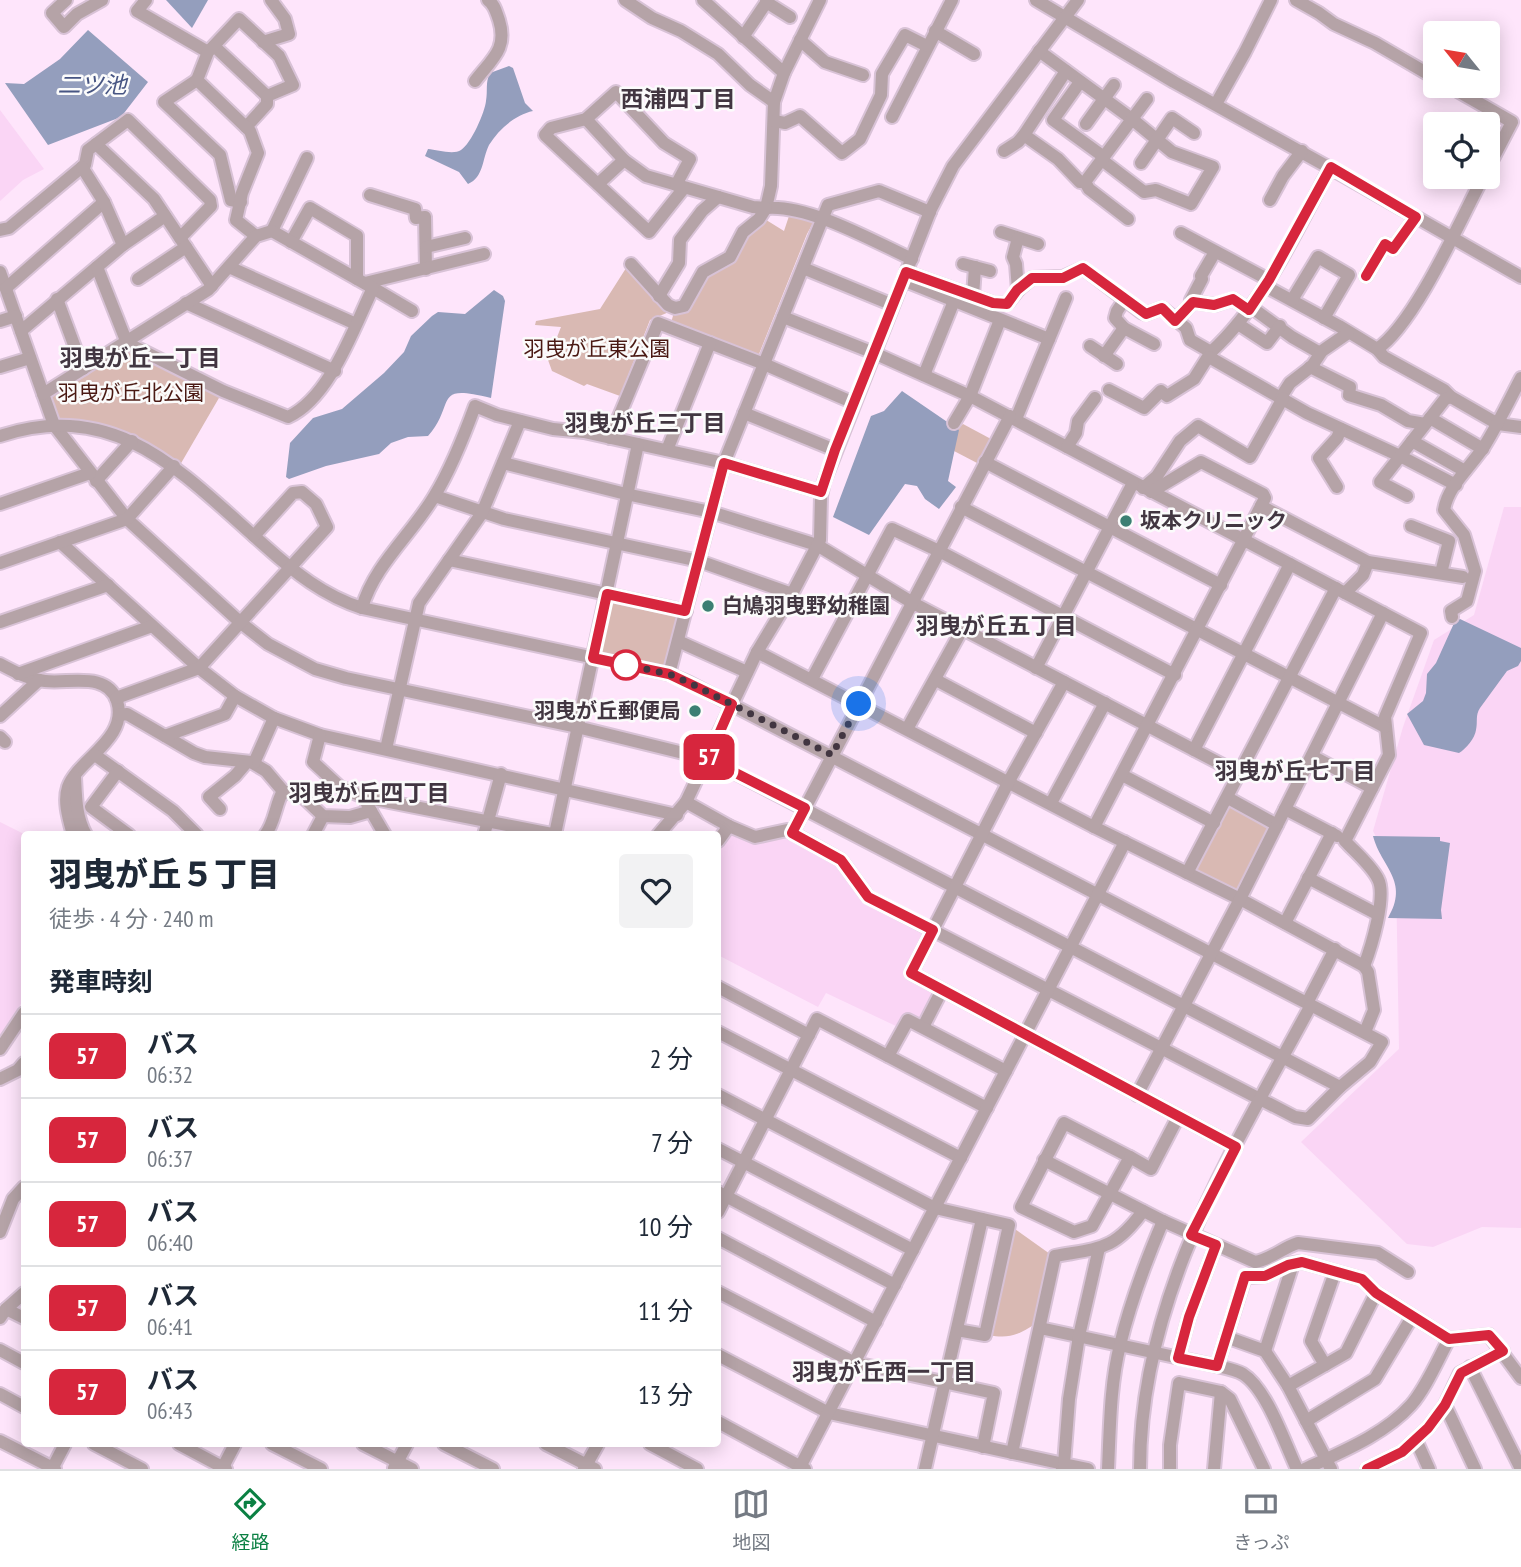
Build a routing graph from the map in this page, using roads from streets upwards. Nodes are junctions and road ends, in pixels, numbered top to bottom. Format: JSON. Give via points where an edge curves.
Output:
{"nodes":[{"id":1,"x":66,"y":0,"type":"edge"},
{"id":2,"x":102,"y":0,"type":"edge"},
{"id":3,"x":146,"y":0,"type":"edge"},
{"id":4,"x":488,"y":0,"type":"edge"},
{"id":5,"x":625,"y":0,"type":"edge"},
{"id":6,"x":703,"y":0,"type":"edge"},
{"id":7,"x":820,"y":0,"type":"edge"},
{"id":8,"x":952,"y":0,"type":"edge"},
{"id":9,"x":1036,"y":0,"type":"edge"},
{"id":10,"x":1078,"y":0,"type":"edge"},
{"id":11,"x":1271,"y":0,"type":"edge"},
{"id":12,"x":1296,"y":0,"type":"edge"},
{"id":13,"x":273,"y":1,"type":"edge"},
{"id":14,"x":767,"y":1,"type":"edge"},
{"id":15,"x":790,"y":17,"type":"dead end"},
{"id":16,"x":1066,"y":17,"type":"junction"},
{"id":17,"x":935,"y":31,"type":"junction"},
{"id":18,"x":743,"y":37,"type":"junction"},
{"id":19,"x":800,"y":40,"type":"junction"},
{"id":20,"x":263,"y":41,"type":"junction"},
{"id":21,"x":927,"y":46,"type":"junction"},
{"id":22,"x":211,"y":49,"type":"junction"},
{"id":23,"x":1039,"y":51,"type":"junction"},
{"id":24,"x":974,"y":54,"type":"dead end"},
{"id":25,"x":1066,"y":71,"type":"junction"},
{"id":26,"x":1423,"y":71,"type":"edge"},
{"id":27,"x":784,"y":73,"type":"junction"},
{"id":28,"x":863,"y":75,"type":"dead end"},
{"id":29,"x":197,"y":80,"type":"junction"},
{"id":30,"x":475,"y":80,"type":"dead end"},
{"id":31,"x":1080,"y":82,"type":"junction"},
{"id":32,"x":1114,"y":85,"type":"dead end"},
{"id":33,"x":267,"y":96,"type":"junction"},
{"id":34,"x":1471,"y":98,"type":"edge"},
{"id":35,"x":1104,"y":99,"type":"junction"},
{"id":36,"x":1147,"y":99,"type":"dead end"},
{"id":37,"x":774,"y":102,"type":"junction"},
{"id":38,"x":1216,"y":104,"type":"junction"},
{"id":39,"x":892,"y":117,"type":"dead end"},
{"id":40,"x":586,"y":119,"type":"junction"},
{"id":41,"x":1132,"y":119,"type":"junction"},
{"id":42,"x":774,"y":121,"type":"junction"},
{"id":43,"x":1516,"y":122,"type":"edge"},
{"id":44,"x":1086,"y":124,"type":"dead end"},
{"id":45,"x":246,"y":127,"type":"junction"},
{"id":46,"x":1194,"y":133,"type":"dead end"},
{"id":47,"x":1024,"y":135,"type":"junction"},
{"id":48,"x":1156,"y":140,"type":"junction"},
{"id":49,"x":96,"y":144,"type":"junction"},
{"id":50,"x":1500,"y":148,"type":"edge"},
{"id":51,"x":1004,"y":151,"type":"dead end"},
{"id":52,"x":1301,"y":151,"type":"junction"},
{"id":53,"x":307,"y":158,"type":"dead end"},
{"id":54,"x":1103,"y":158,"type":"junction"},
{"id":55,"x":624,"y":160,"type":"junction"},
{"id":56,"x":1141,"y":163,"type":"dead end"},
{"id":57,"x":82,"y":167,"type":"junction"},
{"id":58,"x":1331,"y":167,"type":"junction"},
{"id":59,"x":1085,"y":182,"type":"junction"},
{"id":60,"x":598,"y":184,"type":"junction"},
{"id":61,"x":680,"y":187,"type":"junction"},
{"id":62,"x":1477,"y":189,"type":"edge"},
{"id":63,"x":370,"y":195,"type":"dead end"},
{"id":64,"x":718,"y":197,"type":"junction"},
{"id":65,"x":1270,"y":200,"type":"dead end"},
{"id":66,"x":104,"y":202,"type":"junction"},
{"id":67,"x":241,"y":202,"type":"junction"},
{"id":68,"x":766,"y":208,"type":"junction"},
{"id":69,"x":930,"y":212,"type":"junction"},
{"id":70,"x":165,"y":216,"type":"junction"},
{"id":71,"x":1416,"y":217,"type":"junction"},
{"id":72,"x":822,"y":219,"type":"junction"},
{"id":73,"x":1128,"y":219,"type":"dead end"},
{"id":74,"x":0,"y":230,"type":"edge"},
{"id":75,"x":272,"y":231,"type":"junction"},
{"id":76,"x":1001,"y":232,"type":"dead end"},
{"id":77,"x":1181,"y":233,"type":"dead end"},
{"id":78,"x":256,"y":236,"type":"junction"},
{"id":79,"x":1452,"y":237,"type":"junction"},
{"id":80,"x":465,"y":238,"type":"dead end"},
{"id":81,"x":1018,"y":238,"type":"junction"},
{"id":82,"x":291,"y":242,"type":"junction"},
{"id":83,"x":183,"y":243,"type":"junction"},
{"id":84,"x":1038,"y":244,"type":"dead end"},
{"id":85,"x":123,"y":245,"type":"junction"},
{"id":86,"x":426,"y":247,"type":"junction"},
{"id":87,"x":1215,"y":252,"type":"junction"},
{"id":88,"x":484,"y":254,"type":"dead end"},
{"id":89,"x":912,"y":259,"type":"junction"},
{"id":90,"x":631,"y":264,"type":"dead end"},
{"id":91,"x":97,"y":267,"type":"junction"},
{"id":92,"x":229,"y":267,"type":"junction"},
{"id":93,"x":803,"y":268,"type":"junction"},
{"id":94,"x":426,"y":269,"type":"junction"},
{"id":95,"x":990,"y":271,"type":"dead end"},
{"id":96,"x":0,"y":272,"type":"edge"},
{"id":97,"x":905,"y":276,"type":"junction"},
{"id":98,"x":1366,"y":276,"type":"dead end"},
{"id":99,"x":1521,"y":276,"type":"edge"},
{"id":100,"x":138,"y":279,"type":"dead end"},
{"id":101,"x":365,"y":283,"type":"junction"},
{"id":102,"x":1267,"y":283,"type":"junction"},
{"id":103,"x":212,"y":286,"type":"junction"},
{"id":104,"x":6,"y":288,"type":"junction"},
{"id":105,"x":1017,"y":290,"type":"junction"},
{"id":106,"x":659,"y":296,"type":"junction"},
{"id":107,"x":973,"y":296,"type":"junction"},
{"id":108,"x":1066,"y":298,"type":"dead end"},
{"id":109,"x":57,"y":299,"type":"junction"},
{"id":110,"x":1125,"y":299,"type":"junction"},
{"id":111,"x":1292,"y":300,"type":"junction"},
{"id":112,"x":954,"y":301,"type":"junction"},
{"id":113,"x":1193,"y":302,"type":"junction"},
{"id":114,"x":186,"y":303,"type":"junction"},
{"id":115,"x":893,"y":305,"type":"junction"},
{"id":116,"x":1250,"y":308,"type":"junction"},
{"id":117,"x":412,"y":311,"type":"dead end"},
{"id":118,"x":16,"y":316,"type":"junction"},
{"id":119,"x":783,"y":317,"type":"junction"},
{"id":120,"x":1324,"y":318,"type":"junction"},
{"id":121,"x":1000,"y":320,"type":"junction"},
{"id":122,"x":0,"y":321,"type":"edge"},
{"id":123,"x":1175,"y":321,"type":"junction"},
{"id":124,"x":356,"y":324,"type":"junction"},
{"id":125,"x":1238,"y":324,"type":"junction"},
{"id":126,"x":1280,"y":326,"type":"junction"},
{"id":127,"x":1124,"y":328,"type":"junction"},
{"id":128,"x":21,"y":331,"type":"junction"},
{"id":129,"x":1348,"y":333,"type":"junction"},
{"id":130,"x":1049,"y":339,"type":"junction"},
{"id":131,"x":127,"y":343,"type":"junction"},
{"id":132,"x":710,"y":343,"type":"junction"},
{"id":133,"x":1154,"y":344,"type":"dead end"},
{"id":134,"x":1090,"y":345,"type":"dead end"},
{"id":135,"x":1377,"y":349,"type":"junction"},
{"id":136,"x":874,"y":353,"type":"junction"},
{"id":137,"x":1320,"y":353,"type":"junction"},
{"id":138,"x":1210,"y":354,"type":"junction"},
{"id":139,"x":1104,"y":356,"type":"junction"},
{"id":140,"x":30,"y":358,"type":"junction"},
{"id":141,"x":764,"y":364,"type":"junction"},
{"id":142,"x":1117,"y":364,"type":"dead end"},
{"id":143,"x":0,"y":367,"type":"edge"},
{"id":144,"x":1310,"y":367,"type":"junction"},
{"id":145,"x":83,"y":369,"type":"junction"},
{"id":146,"x":335,"y":371,"type":"junction"},
{"id":147,"x":924,"y":375,"type":"junction"},
{"id":148,"x":1521,"y":378,"type":"edge"},
{"id":149,"x":1109,"y":390,"type":"dead end"},
{"id":150,"x":43,"y":394,"type":"junction"},
{"id":151,"x":970,"y":396,"type":"junction"},
{"id":152,"x":1451,"y":397,"type":"junction"},
{"id":153,"x":1095,"y":398,"type":"dead end"},
{"id":154,"x":1282,"y":398,"type":"junction"},
{"id":155,"x":854,"y":403,"type":"junction"},
{"id":156,"x":744,"y":413,"type":"junction"},
{"id":157,"x":1013,"y":418,"type":"junction"},
{"id":158,"x":520,"y":421,"type":"junction"},
{"id":159,"x":1427,"y":421,"type":"junction"},
{"id":160,"x":954,"y":424,"type":"dead end"},
{"id":161,"x":1498,"y":424,"type":"junction"},
{"id":162,"x":54,"y":425,"type":"junction"},
{"id":163,"x":1521,"y":427,"type":"edge"},
{"id":164,"x":1341,"y":429,"type":"junction"},
{"id":165,"x":0,"y":436,"type":"edge"},
{"id":166,"x":611,"y":438,"type":"junction"},
{"id":167,"x":132,"y":441,"type":"junction"},
{"id":168,"x":1412,"y":441,"type":"junction"},
{"id":169,"x":638,"y":444,"type":"junction"},
{"id":170,"x":1067,"y":447,"type":"junction"},
{"id":171,"x":1483,"y":449,"type":"junction"},
{"id":172,"x":667,"y":450,"type":"junction"},
{"id":173,"x":835,"y":450,"type":"junction"},
{"id":174,"x":1400,"y":456,"type":"junction"},
{"id":175,"x":985,"y":462,"type":"junction"},
{"id":176,"x":724,"y":463,"type":"junction"},
{"id":177,"x":503,"y":464,"type":"junction"},
{"id":178,"x":174,"y":466,"type":"junction"},
{"id":179,"x":1465,"y":471,"type":"junction"},
{"id":180,"x":93,"y":477,"type":"junction"},
{"id":181,"x":1456,"y":485,"type":"junction"},
{"id":182,"x":1337,"y":486,"type":"dead end"},
{"id":183,"x":1142,"y":488,"type":"junction"},
{"id":184,"x":821,"y":492,"type":"junction"},
{"id":185,"x":626,"y":494,"type":"junction"},
{"id":186,"x":435,"y":496,"type":"junction"},
{"id":187,"x":1407,"y":496,"type":"dead end"},
{"id":188,"x":0,"y":504,"type":"edge"},
{"id":189,"x":1261,"y":506,"type":"junction"},
{"id":190,"x":961,"y":507,"type":"junction"},
{"id":191,"x":711,"y":512,"type":"junction"},
{"id":192,"x":482,"y":513,"type":"junction"},
{"id":193,"x":127,"y":519,"type":"junction"},
{"id":194,"x":1411,"y":526,"type":"dead end"},
{"id":195,"x":1110,"y":527,"type":"junction"},
{"id":196,"x":254,"y":536,"type":"junction"},
{"id":197,"x":1243,"y":540,"type":"junction"},
{"id":198,"x":60,"y":542,"type":"junction"},
{"id":199,"x":618,"y":543,"type":"junction"},
{"id":200,"x":817,"y":545,"type":"junction"},
{"id":201,"x":939,"y":551,"type":"junction"},
{"id":202,"x":449,"y":560,"type":"junction"},
{"id":203,"x":699,"y":561,"type":"junction"},
{"id":204,"x":1368,"y":562,"type":"junction"},
{"id":205,"x":0,"y":563,"type":"edge"},
{"id":206,"x":1290,"y":564,"type":"junction"},
{"id":207,"x":289,"y":568,"type":"junction"},
{"id":208,"x":1086,"y":572,"type":"junction"},
{"id":209,"x":1441,"y":573,"type":"junction"},
{"id":210,"x":867,"y":576,"type":"junction"},
{"id":211,"x":1463,"y":577,"type":"dead end"},
{"id":212,"x":107,"y":585,"type":"junction"},
{"id":213,"x":1221,"y":585,"type":"junction"},
{"id":214,"x":1341,"y":590,"type":"junction"},
{"id":215,"x":607,"y":594,"type":"junction"},
{"id":216,"x":792,"y":594,"type":"junction"},
{"id":217,"x":913,"y":603,"type":"junction"},
{"id":218,"x":362,"y":608,"type":"junction"},
{"id":219,"x":685,"y":611,"type":"junction"},
{"id":220,"x":1382,"y":612,"type":"junction"},
{"id":221,"x":1063,"y":616,"type":"junction"},
{"id":222,"x":1452,"y":617,"type":"dead end"},
{"id":223,"x":414,"y":618,"type":"junction"},
{"id":224,"x":0,"y":622,"type":"edge"},
{"id":225,"x":241,"y":623,"type":"junction"},
{"id":226,"x":152,"y":626,"type":"junction"},
{"id":227,"x":963,"y":628,"type":"junction"},
{"id":228,"x":1197,"y":629,"type":"junction"},
{"id":229,"x":678,"y":641,"type":"junction"},
{"id":230,"x":757,"y":652,"type":"junction"},
{"id":231,"x":1244,"y":653,"type":"junction"},
{"id":232,"x":593,"y":658,"type":"junction"},
{"id":233,"x":0,"y":664,"type":"edge"},
{"id":234,"x":199,"y":668,"type":"junction"},
{"id":235,"x":1036,"y":668,"type":"junction"},
{"id":236,"x":747,"y":672,"type":"junction"},
{"id":237,"x":18,"y":674,"type":"junction"},
{"id":238,"x":669,"y":674,"type":"junction"},
{"id":239,"x":1175,"y":675,"type":"junction"},
{"id":240,"x":1290,"y":677,"type":"junction"},
{"id":241,"x":812,"y":679,"type":"junction"},
{"id":242,"x":39,"y":680,"type":"junction"},
{"id":243,"x":936,"y":680,"type":"junction"},
{"id":244,"x":1064,"y":682,"type":"junction"},
{"id":245,"x":398,"y":690,"type":"junction"},
{"id":246,"x":235,"y":696,"type":"junction"},
{"id":247,"x":116,"y":698,"type":"junction"},
{"id":248,"x":1105,"y":703,"type":"junction"},
{"id":249,"x":1339,"y":703,"type":"junction"},
{"id":250,"x":732,"y":704,"type":"junction"},
{"id":251,"x":859,"y":704,"type":"junction"},
{"id":252,"x":119,"y":715,"type":"junction"},
{"id":253,"x":0,"y":716,"type":"edge"},
{"id":254,"x":274,"y":718,"type":"junction"},
{"id":255,"x":1148,"y":726,"type":"junction"},
{"id":256,"x":577,"y":727,"type":"junction"},
{"id":257,"x":1385,"y":727,"type":"junction"},
{"id":258,"x":907,"y":729,"type":"junction"},
{"id":259,"x":1036,"y":733,"type":"junction"},
{"id":260,"x":320,"y":735,"type":"junction"},
{"id":261,"x":165,"y":736,"type":"junction"},
{"id":262,"x":386,"y":749,"type":"junction"},
{"id":263,"x":1194,"y":750,"type":"junction"},
{"id":264,"x":95,"y":755,"type":"junction"},
{"id":265,"x":832,"y":755,"type":"junction"},
{"id":266,"x":1312,"y":756,"type":"junction"},
{"id":267,"x":708,"y":759,"type":"junction"},
{"id":268,"x":250,"y":763,"type":"junction"},
{"id":269,"x":118,"y":771,"type":"junction"},
{"id":270,"x":501,"y":774,"type":"junction"},
{"id":271,"x":1240,"y":774,"type":"junction"},
{"id":272,"x":1122,"y":775,"type":"junction"},
{"id":273,"x":75,"y":776,"type":"junction"},
{"id":274,"x":1009,"y":781,"type":"junction"},
{"id":275,"x":565,"y":788,"type":"junction"},
{"id":276,"x":1372,"y":788,"type":"junction"},
{"id":277,"x":283,"y":791,"type":"junction"},
{"id":278,"x":363,"y":797,"type":"junction"},
{"id":279,"x":1228,"y":798,"type":"junction"},
{"id":280,"x":686,"y":802,"type":"junction"},
{"id":281,"x":1051,"y":803,"type":"junction"},
{"id":282,"x":805,"y":808,"type":"junction"},
{"id":283,"x":220,"y":809,"type":"dead end"},
{"id":284,"x":1285,"y":809,"type":"junction"},
{"id":285,"x":371,"y":811,"type":"junction"},
{"id":286,"x":677,"y":815,"type":"junction"},
{"id":287,"x":323,"y":816,"type":"junction"},
{"id":288,"x":1214,"y":823,"type":"junction"},
{"id":289,"x":1277,"y":825,"type":"junction"},
{"id":290,"x":729,"y":826,"type":"junction"},
{"id":291,"x":1094,"y":827,"type":"junction"},
{"id":292,"x":486,"y":828,"type":"edge"},
{"id":293,"x":72,"y":831,"type":"edge"},
{"id":294,"x":84,"y":831,"type":"edge"},
{"id":295,"x":122,"y":831,"type":"edge"},
{"id":296,"x":192,"y":831,"type":"edge"},
{"id":297,"x":268,"y":831,"type":"edge"},
{"id":298,"x":315,"y":831,"type":"edge"},
{"id":299,"x":383,"y":831,"type":"edge"},
{"id":300,"x":521,"y":831,"type":"edge"},
{"id":301,"x":557,"y":831,"type":"edge"},
{"id":302,"x":662,"y":831,"type":"edge"},
{"id":303,"x":792,"y":833,"type":"junction"},
{"id":304,"x":1332,"y":833,"type":"junction"},
{"id":305,"x":982,"y":834,"type":"junction"},
{"id":306,"x":721,"y":837,"type":"edge"},
{"id":307,"x":1345,"y":841,"type":"junction"},
{"id":308,"x":1125,"y":842,"type":"junction"},
{"id":309,"x":1187,"y":873,"type":"junction"},
{"id":310,"x":1308,"y":878,"type":"junction"},
{"id":311,"x":956,"y":886,"type":"junction"},
{"id":312,"x":1099,"y":894,"type":"junction"},
{"id":313,"x":1240,"y":899,"type":"junction"},
{"id":314,"x":1377,"y":914,"type":"junction"},
{"id":315,"x":1285,"y":923,"type":"junction"},
{"id":316,"x":933,"y":930,"type":"junction"},
{"id":317,"x":1072,"y":946,"type":"junction"},
{"id":318,"x":1335,"y":949,"type":"junction"},
{"id":319,"x":1212,"y":953,"type":"junction"},
{"id":320,"x":1364,"y":966,"type":"junction"},
{"id":321,"x":721,"y":989,"type":"edge"},
{"id":322,"x":942,"y":990,"type":"junction"},
{"id":323,"x":1048,"y":991,"type":"junction"},
{"id":324,"x":1309,"y":1004,"type":"junction"},
{"id":325,"x":1184,"y":1005,"type":"junction"},
{"id":326,"x":21,"y":1018,"type":"edge"},
{"id":327,"x":923,"y":1027,"type":"junction"},
{"id":328,"x":1365,"y":1032,"type":"junction"},
{"id":329,"x":721,"y":1033,"type":"edge"},
{"id":330,"x":1026,"y":1034,"type":"junction"},
{"id":331,"x":809,"y":1035,"type":"junction"},
{"id":332,"x":1161,"y":1048,"type":"junction"},
{"id":333,"x":0,"y":1049,"type":"edge"},
{"id":334,"x":888,"y":1056,"type":"junction"},
{"id":335,"x":1283,"y":1057,"type":"junction"},
{"id":336,"x":21,"y":1066,"type":"edge"},
{"id":337,"x":791,"y":1070,"type":"junction"},
{"id":338,"x":1006,"y":1071,"type":"junction"},
{"id":339,"x":0,"y":1079,"type":"edge"},
{"id":340,"x":1340,"y":1087,"type":"junction"},
{"id":341,"x":1137,"y":1095,"type":"junction"},
{"id":342,"x":721,"y":1097,"type":"edge"},
{"id":343,"x":1261,"y":1100,"type":"junction"},
{"id":344,"x":987,"y":1108,"type":"junction"},
{"id":345,"x":1178,"y":1117,"type":"junction"},
{"id":346,"x":765,"y":1119,"type":"junction"},
{"id":347,"x":1236,"y":1147,"type":"junction"},
{"id":348,"x":721,"y":1151,"type":"edge"},
{"id":349,"x":1130,"y":1157,"type":"junction"},
{"id":350,"x":961,"y":1158,"type":"junction"},
{"id":351,"x":1044,"y":1160,"type":"junction"},
{"id":352,"x":743,"y":1162,"type":"junction"},
{"id":353,"x":21,"y":1190,"type":"edge"},
{"id":354,"x":722,"y":1194,"type":"edge"},
{"id":355,"x":1111,"y":1194,"type":"junction"},
{"id":356,"x":935,"y":1208,"type":"junction"},
{"id":357,"x":1143,"y":1211,"type":"junction"},
{"id":358,"x":982,"y":1219,"type":"junction"},
{"id":359,"x":1163,"y":1222,"type":"junction"},
{"id":360,"x":0,"y":1232,"type":"edge"},
{"id":361,"x":1191,"y":1235,"type":"junction"},
{"id":362,"x":721,"y":1240,"type":"edge"},
{"id":363,"x":1216,"y":1245,"type":"junction"},
{"id":364,"x":1099,"y":1248,"type":"junction"},
{"id":365,"x":913,"y":1250,"type":"junction"},
{"id":366,"x":1293,"y":1264,"type":"junction"},
{"id":367,"x":1335,"y":1272,"type":"junction"},
{"id":368,"x":1408,"y":1272,"type":"dead end"},
{"id":369,"x":895,"y":1285,"type":"junction"},
{"id":370,"x":1376,"y":1293,"type":"junction"},
{"id":371,"x":721,"y":1294,"type":"edge"},
{"id":372,"x":21,"y":1296,"type":"edge"},
{"id":373,"x":3,"y":1314,"type":"edge"},
{"id":374,"x":21,"y":1317,"type":"edge"},
{"id":375,"x":1412,"y":1317,"type":"junction"},
{"id":376,"x":876,"y":1322,"type":"junction"},
{"id":377,"x":1040,"y":1328,"type":"junction"},
{"id":378,"x":957,"y":1331,"type":"junction"},
{"id":379,"x":1079,"y":1336,"type":"junction"},
{"id":380,"x":1226,"y":1337,"type":"junction"},
{"id":381,"x":1449,"y":1339,"type":"junction"},
{"id":382,"x":1120,"y":1345,"type":"junction"},
{"id":383,"x":0,"y":1350,"type":"edge"},
{"id":384,"x":1265,"y":1351,"type":"junction"},
{"id":385,"x":1503,"y":1351,"type":"junction"},
{"id":386,"x":1153,"y":1353,"type":"junction"},
{"id":387,"x":721,"y":1357,"type":"edge"},
{"id":388,"x":1178,"y":1358,"type":"junction"},
{"id":389,"x":21,"y":1361,"type":"edge"},
{"id":390,"x":855,"y":1363,"type":"junction"},
{"id":391,"x":1325,"y":1365,"type":"junction"},
{"id":392,"x":1217,"y":1366,"type":"junction"},
{"id":393,"x":1470,"y":1367,"type":"junction"},
{"id":394,"x":1521,"y":1378,"type":"edge"},
{"id":395,"x":945,"y":1382,"type":"junction"},
{"id":396,"x":1288,"y":1386,"type":"junction"},
{"id":397,"x":1221,"y":1392,"type":"junction"},
{"id":398,"x":0,"y":1394,"type":"edge"},
{"id":399,"x":21,"y":1405,"type":"edge"},
{"id":400,"x":1445,"y":1405,"type":"junction"},
{"id":401,"x":829,"y":1412,"type":"junction"},
{"id":402,"x":1306,"y":1420,"type":"junction"},
{"id":403,"x":721,"y":1424,"type":"edge"},
{"id":404,"x":932,"y":1436,"type":"junction"},
{"id":405,"x":1416,"y":1440,"type":"junction"},
{"id":406,"x":0,"y":1441,"type":"edge"},
{"id":407,"x":64,"y":1447,"type":"edge"},
{"id":408,"x":100,"y":1447,"type":"edge"},
{"id":409,"x":234,"y":1447,"type":"edge"},
{"id":410,"x":278,"y":1447,"type":"edge"},
{"id":411,"x":368,"y":1447,"type":"edge"},
{"id":412,"x":405,"y":1447,"type":"edge"},
{"id":413,"x":450,"y":1447,"type":"edge"},
{"id":414,"x":551,"y":1447,"type":"edge"},
{"id":415,"x":597,"y":1447,"type":"edge"},
{"id":416,"x":656,"y":1447,"type":"edge"},
{"id":417,"x":983,"y":1447,"type":"junction"},
{"id":418,"x":200,"y":1449,"type":"edge"},
{"id":419,"x":1012,"y":1453,"type":"junction"},
{"id":420,"x":1328,"y":1464,"type":"edge"},
{"id":421,"x":396,"y":1465,"type":"edge"},
{"id":422,"x":1063,"y":1466,"type":"edge"},
{"id":423,"x":223,"y":1468,"type":"edge"},
{"id":424,"x":589,"y":1468,"type":"edge"},
{"id":425,"x":801,"y":1468,"type":"edge"},
{"id":426,"x":53,"y":1469,"type":"edge"},
{"id":427,"x":142,"y":1469,"type":"edge"},
{"id":428,"x":321,"y":1469,"type":"edge"},
{"id":429,"x":412,"y":1469,"type":"edge"},
{"id":430,"x":493,"y":1469,"type":"edge"},
{"id":431,"x":697,"y":1469,"type":"edge"},
{"id":432,"x":925,"y":1469,"type":"edge"},
{"id":433,"x":1088,"y":1469,"type":"edge"},
{"id":434,"x":1108,"y":1469,"type":"edge"},
{"id":435,"x":1140,"y":1469,"type":"edge"},
{"id":436,"x":1170,"y":1469,"type":"edge"},
{"id":437,"x":1214,"y":1469,"type":"edge"},
{"id":438,"x":1264,"y":1469,"type":"edge"},
{"id":439,"x":1297,"y":1469,"type":"edge"},
{"id":440,"x":1305,"y":1469,"type":"edge"},
{"id":441,"x":1367,"y":1469,"type":"edge"},
{"id":442,"x":1430,"y":1469,"type":"edge"},
{"id":443,"x":1475,"y":1469,"type":"edge"},
{"id":444,"x":1521,"y":1469,"type":"edge"}],
"edges":[{"from":1,"to":2,"type":"street","via":[[52,13],[64,27]]},
{"from":3,"to":22,"type":"street","via":[[137,11]]},
{"from":4,"to":30,"type":"street","via":[[497,13],[502,43]]},
{"from":5,"to":37,"type":"street","via":[[718,54]]},
{"from":6,"to":18,"type":"street"},
{"from":7,"to":19,"type":"street"},
{"from":8,"to":17,"type":"street"},
{"from":9,"to":16,"type":"street"},
{"from":10,"to":16,"type":"street"},
{"from":11,"to":38,"type":"street"},
{"from":12,"to":26,"type":"street"},
{"from":13,"to":20,"type":"street","via":[[289,34]]},
{"from":14,"to":15,"type":"street"},
{"from":14,"to":18,"type":"street"},
{"from":16,"to":23,"type":"street"},
{"from":16,"to":38,"type":"street"},
{"from":17,"to":21,"type":"street"},
{"from":17,"to":24,"type":"street"},
{"from":18,"to":27,"type":"street"},
{"from":19,"to":27,"type":"street"},
{"from":19,"to":28,"type":"street","via":[[825,62]]},
{"from":20,"to":22,"type":"street","via":[[239,19]]},
{"from":20,"to":33,"type":"street","via":[[279,56],[293,85]]},
{"from":21,"to":39,"type":"street"},
{"from":21,"to":42,"type":"street","via":[[905,35],[882,75],[881,95],[860,139],[842,153],[800,116],[785,123]]},
{"from":22,"to":29,"type":"street"},
{"from":22,"to":33,"type":"street"},
{"from":23,"to":25,"type":"street"},
{"from":23,"to":69,"type":"street","via":[[953,166]]},
{"from":25,"to":31,"type":"street"},
{"from":25,"to":47,"type":"street"},
{"from":27,"to":37,"type":"street"},
{"from":29,"to":45,"type":"street"},
{"from":29,"to":67,"type":"street","via":[[164,102],[220,155],[231,200]]},
{"from":31,"to":35,"type":"street"},
{"from":31,"to":54,"type":"street","via":[[1052,120]]},
{"from":32,"to":35,"type":"street"},
{"from":33,"to":45,"type":"street","via":[[267,104]]},
{"from":34,"to":43,"type":"street"},
{"from":35,"to":41,"type":"street"},
{"from":35,"to":44,"type":"street"},
{"from":36,"to":41,"type":"street"},
{"from":37,"to":42,"type":"street"},
{"from":38,"to":52,"type":"street"},
{"from":40,"to":55,"type":"street"},
{"from":40,"to":60,"type":"street","via":[[551,128],[545,135]]},
{"from":40,"to":61,"type":"street","via":[[616,92],[664,144],[690,159]]},
{"from":41,"to":48,"type":"street"},
{"from":41,"to":54,"type":"street"},
{"from":42,"to":68,"type":"street"},
{"from":43,"to":50,"type":"street"},
{"from":45,"to":67,"type":"street","via":[[258,153]]},
{"from":46,"to":48,"type":"street","via":[[1172,118]]},
{"from":47,"to":51,"type":"street"},
{"from":47,"to":59,"type":"street"},
{"from":48,"to":54,"type":"street","via":[[1172,152],[1213,167],[1191,204],[1156,190],[1144,192]]},
{"from":48,"to":56,"type":"street"},
{"from":49,"to":57,"type":"street","via":[[88,150]]},
{"from":49,"to":70,"type":"street"},
{"from":49,"to":83,"type":"street","via":[[128,120],[210,200],[211,206]]},
{"from":52,"to":58,"type":"street"},
{"from":52,"to":65,"type":"street"},
{"from":53,"to":75,"type":"street"},
{"from":54,"to":59,"type":"street"},
{"from":55,"to":60,"type":"street"},
{"from":55,"to":61,"type":"street","via":[[646,176]]},
{"from":57,"to":66,"type":"street"},
{"from":57,"to":74,"type":"street","via":[[9,228]]},
{"from":58,"to":71,"type":"street"},
{"from":58,"to":102,"type":"street"},
{"from":59,"to":73,"type":"street"},
{"from":60,"to":61,"type":"street","via":[[649,232]]},
{"from":61,"to":64,"type":"street"},
{"from":62,"to":79,"type":"street"},
{"from":63,"to":86,"type":"street","via":[[415,209],[416,218],[425,217]]},
{"from":64,"to":68,"type":"street"},
{"from":64,"to":106,"type":"street","via":[[680,240],[679,263]]},
{"from":66,"to":85,"type":"street"},
{"from":66,"to":104,"type":"street"},
{"from":67,"to":78,"type":"street","via":[[236,220]]},
{"from":68,"to":72,"type":"street","via":[[808,211]]},
{"from":68,"to":106,"type":"street","via":[[743,232],[730,257],[704,272],[684,306],[667,305]]},
{"from":69,"to":72,"type":"street","via":[[879,191],[828,205]]},
{"from":69,"to":89,"type":"street"},
{"from":70,"to":83,"type":"street"},
{"from":70,"to":85,"type":"street"},
{"from":71,"to":79,"type":"street"},
{"from":71,"to":98,"type":"street","via":[[1393,249],[1385,244]]},
{"from":72,"to":89,"type":"street"},
{"from":72,"to":93,"type":"street"},
{"from":75,"to":78,"type":"street"},
{"from":75,"to":82,"type":"street"},
{"from":76,"to":81,"type":"street"},
{"from":77,"to":87,"type":"street"},
{"from":78,"to":92,"type":"street"},
{"from":79,"to":99,"type":"street"},
{"from":79,"to":135,"type":"street","via":[[1402,323]]},
{"from":80,"to":86,"type":"street"},
{"from":81,"to":84,"type":"street"},
{"from":81,"to":105,"type":"street","via":[[1013,257]]},
{"from":82,"to":101,"type":"street"},
{"from":82,"to":101,"type":"street","via":[[310,208],[357,236]]},
{"from":83,"to":100,"type":"street"},
{"from":83,"to":103,"type":"street"},
{"from":85,"to":91,"type":"street"},
{"from":86,"to":94,"type":"street"},
{"from":87,"to":102,"type":"street"},
{"from":87,"to":113,"type":"street"},
{"from":88,"to":94,"type":"street"},
{"from":89,"to":97,"type":"street"},
{"from":90,"to":106,"type":"street"},
{"from":91,"to":109,"type":"street"},
{"from":91,"to":131,"type":"street"},
{"from":92,"to":103,"type":"street"},
{"from":92,"to":124,"type":"street"},
{"from":93,"to":115,"type":"street"},
{"from":93,"to":119,"type":"street"},
{"from":94,"to":101,"type":"street"},
{"from":95,"to":107,"type":"street","via":[[969,266]]},
{"from":96,"to":104,"type":"street"},
{"from":97,"to":107,"type":"street"},
{"from":97,"to":112,"type":"street"},
{"from":97,"to":115,"type":"street"},
{"from":101,"to":117,"type":"street"},
{"from":101,"to":124,"type":"street"},
{"from":102,"to":111,"type":"street"},
{"from":102,"to":116,"type":"street"},
{"from":103,"to":114,"type":"street"},
{"from":104,"to":118,"type":"street"},
{"from":105,"to":107,"type":"street","via":[[1007,304]]},
{"from":105,"to":110,"type":"street","via":[[1032,278],[1063,278],[1083,268]]},
{"from":108,"to":130,"type":"street"},
{"from":109,"to":128,"type":"street"},
{"from":109,"to":145,"type":"street"},
{"from":110,"to":123,"type":"street","via":[[1146,314],[1162,308]]},
{"from":110,"to":127,"type":"street","via":[[1115,318]]},
{"from":111,"to":120,"type":"street"},
{"from":111,"to":120,"type":"street","via":[[1318,257],[1349,275]]},
{"from":112,"to":121,"type":"street"},
{"from":112,"to":147,"type":"street"},
{"from":113,"to":116,"type":"street","via":[[1214,305],[1233,299]]},
{"from":113,"to":123,"type":"street"},
{"from":114,"to":131,"type":"street"},
{"from":114,"to":146,"type":"street"},
{"from":115,"to":136,"type":"street"},
{"from":116,"to":125,"type":"street"},
{"from":116,"to":126,"type":"street"},
{"from":118,"to":122,"type":"street"},
{"from":118,"to":128,"type":"street"},
{"from":119,"to":136,"type":"street"},
{"from":119,"to":141,"type":"street"},
{"from":120,"to":129,"type":"street"},
{"from":121,"to":130,"type":"street"},
{"from":121,"to":151,"type":"street"},
{"from":123,"to":138,"type":"street","via":[[1186,328],[1190,340]]},
{"from":124,"to":146,"type":"street"},
{"from":125,"to":126,"type":"street","via":[[1267,343]]},
{"from":125,"to":138,"type":"street"},
{"from":126,"to":137,"type":"street"},
{"from":127,"to":133,"type":"street"},
{"from":127,"to":139,"type":"street"},
{"from":128,"to":140,"type":"street"},
{"from":129,"to":135,"type":"street"},
{"from":129,"to":137,"type":"street"},
{"from":130,"to":157,"type":"street"},
{"from":131,"to":145,"type":"street"},
{"from":131,"to":146,"type":"street","via":[[223,391],[288,417],[304,407]]},
{"from":132,"to":141,"type":"street"},
{"from":132,"to":166,"type":"street","via":[[658,323]]},
{"from":132,"to":172,"type":"street"},
{"from":134,"to":139,"type":"street"},
{"from":135,"to":152,"type":"street"},
{"from":136,"to":147,"type":"street"},
{"from":136,"to":155,"type":"street"},
{"from":137,"to":144,"type":"street"},
{"from":138,"to":149,"type":"street","via":[[1194,379],[1167,396],[1161,391],[1144,408]]},
{"from":138,"to":154,"type":"street"},
{"from":139,"to":142,"type":"street"},
{"from":140,"to":143,"type":"street"},
{"from":140,"to":150,"type":"street"},
{"from":141,"to":155,"type":"street"},
{"from":141,"to":156,"type":"street"},
{"from":144,"to":154,"type":"street","via":[[1290,383]]},
{"from":144,"to":159,"type":"street","via":[[1350,387],[1349,395],[1381,405],[1408,421]]},
{"from":145,"to":150,"type":"street"},
{"from":147,"to":151,"type":"street"},
{"from":148,"to":161,"type":"street"},
{"from":150,"to":162,"type":"street"},
{"from":151,"to":157,"type":"street"},
{"from":151,"to":160,"type":"street"},
{"from":152,"to":159,"type":"street"},
{"from":152,"to":161,"type":"street"},
{"from":153,"to":170,"type":"street"},
{"from":154,"to":164,"type":"street"},
{"from":154,"to":183,"type":"street","via":[[1250,457],[1198,426]]},
{"from":155,"to":173,"type":"street"},
{"from":156,"to":173,"type":"street"},
{"from":156,"to":176,"type":"street"},
{"from":157,"to":170,"type":"street"},
{"from":157,"to":175,"type":"street"},
{"from":158,"to":166,"type":"street"},
{"from":158,"to":177,"type":"street"},
{"from":158,"to":186,"type":"street","via":[[475,405]]},
{"from":159,"to":168,"type":"street"},
{"from":159,"to":171,"type":"street"},
{"from":161,"to":163,"type":"street"},
{"from":161,"to":171,"type":"street"},
{"from":162,"to":165,"type":"street"},
{"from":162,"to":167,"type":"street","via":[[93,429]]},
{"from":162,"to":180,"type":"street"},
{"from":164,"to":174,"type":"street"},
{"from":164,"to":182,"type":"street","via":[[1319,458]]},
{"from":166,"to":169,"type":"street"},
{"from":167,"to":178,"type":"street"},
{"from":167,"to":180,"type":"street"},
{"from":168,"to":174,"type":"street"},
{"from":168,"to":179,"type":"street"},
{"from":169,"to":172,"type":"street"},
{"from":169,"to":185,"type":"street"},
{"from":170,"to":183,"type":"street"},
{"from":171,"to":179,"type":"street"},
{"from":172,"to":176,"type":"street"},
{"from":173,"to":184,"type":"street"},
{"from":174,"to":181,"type":"street"},
{"from":174,"to":187,"type":"street","via":[[1380,482]]},
{"from":175,"to":190,"type":"street"},
{"from":175,"to":195,"type":"street"},
{"from":176,"to":184,"type":"street"},
{"from":176,"to":191,"type":"street"},
{"from":177,"to":185,"type":"street"},
{"from":177,"to":192,"type":"street"},
{"from":178,"to":193,"type":"street"},
{"from":178,"to":196,"type":"street"},
{"from":179,"to":181,"type":"street"},
{"from":180,"to":188,"type":"street"},
{"from":180,"to":193,"type":"street"},
{"from":181,"to":222,"type":"street","via":[[1444,510],[1464,535],[1475,571],[1467,601],[1451,611]]},
{"from":183,"to":189,"type":"street","via":[[1201,462],[1263,494]]},
{"from":183,"to":195,"type":"street"},
{"from":183,"to":197,"type":"street"},
{"from":184,"to":200,"type":"street"},
{"from":185,"to":191,"type":"street"},
{"from":185,"to":199,"type":"street"},
{"from":186,"to":192,"type":"street"},
{"from":186,"to":218,"type":"street","via":[[368,589]]},
{"from":189,"to":197,"type":"street"},
{"from":189,"to":204,"type":"street"},
{"from":190,"to":201,"type":"street"},
{"from":190,"to":208,"type":"street"},
{"from":191,"to":200,"type":"street"},
{"from":191,"to":203,"type":"street"},
{"from":192,"to":199,"type":"street"},
{"from":192,"to":202,"type":"street"},
{"from":193,"to":198,"type":"street"},
{"from":193,"to":225,"type":"street"},
{"from":194,"to":209,"type":"street","via":[[1448,541]]},
{"from":195,"to":208,"type":"street"},
{"from":195,"to":213,"type":"street"},
{"from":196,"to":207,"type":"street"},
{"from":196,"to":207,"type":"street","via":[[293,493],[302,492],[316,504],[327,527]]},
{"from":197,"to":206,"type":"street"},
{"from":197,"to":213,"type":"street"},
{"from":198,"to":205,"type":"street"},
{"from":198,"to":212,"type":"street"},
{"from":199,"to":203,"type":"street"},
{"from":199,"to":215,"type":"street"},
{"from":200,"to":210,"type":"street"},
{"from":200,"to":216,"type":"street"},
{"from":201,"to":210,"type":"street","via":[[892,528]]},
{"from":201,"to":217,"type":"street"},
{"from":201,"to":221,"type":"street"},
{"from":202,"to":215,"type":"street"},
{"from":202,"to":223,"type":"street"},
{"from":203,"to":216,"type":"street"},
{"from":203,"to":219,"type":"street"},
{"from":204,"to":209,"type":"street"},
{"from":204,"to":214,"type":"street","via":[[1363,575]]},
{"from":206,"to":214,"type":"street"},
{"from":206,"to":231,"type":"street"},
{"from":207,"to":218,"type":"street","via":[[341,602]]},
{"from":207,"to":225,"type":"street"},
{"from":208,"to":221,"type":"street"},
{"from":208,"to":228,"type":"street"},
{"from":209,"to":211,"type":"street"},
{"from":210,"to":217,"type":"street"},
{"from":210,"to":241,"type":"street"},
{"from":212,"to":224,"type":"street"},
{"from":212,"to":226,"type":"street"},
{"from":213,"to":228,"type":"street"},
{"from":214,"to":220,"type":"street"},
{"from":214,"to":240,"type":"street"},
{"from":215,"to":219,"type":"street"},
{"from":215,"to":232,"type":"street"},
{"from":216,"to":230,"type":"street"},
{"from":217,"to":227,"type":"street"},
{"from":217,"to":251,"type":"street"},
{"from":218,"to":223,"type":"street"},
{"from":219,"to":229,"type":"street"},
{"from":220,"to":249,"type":"street"},
{"from":220,"to":257,"type":"street","via":[[1420,633]]},
{"from":221,"to":235,"type":"street"},
{"from":221,"to":239,"type":"street"},
{"from":223,"to":232,"type":"street"},
{"from":223,"to":245,"type":"street"},
{"from":225,"to":234,"type":"street"},
{"from":225,"to":245,"type":"street","via":[[268,644],[315,669]]},
{"from":226,"to":234,"type":"street"},
{"from":226,"to":237,"type":"street"},
{"from":227,"to":235,"type":"street"},
{"from":227,"to":243,"type":"street"},
{"from":228,"to":231,"type":"street"},
{"from":228,"to":239,"type":"street"},
{"from":229,"to":236,"type":"street"},
{"from":229,"to":238,"type":"street"},
{"from":230,"to":236,"type":"street"},
{"from":230,"to":241,"type":"street"},
{"from":231,"to":240,"type":"street"},
{"from":231,"to":263,"type":"street"},
{"from":232,"to":238,"type":"street"},
{"from":232,"to":256,"type":"street"},
{"from":233,"to":237,"type":"street"},
{"from":234,"to":246,"type":"street"},
{"from":234,"to":247,"type":"street"},
{"from":235,"to":244,"type":"street"},
{"from":236,"to":250,"type":"street"},
{"from":237,"to":242,"type":"street"},
{"from":238,"to":250,"type":"street"},
{"from":239,"to":255,"type":"street"},
{"from":240,"to":249,"type":"street"},
{"from":240,"to":271,"type":"street"},
{"from":241,"to":251,"type":"street"},
{"from":242,"to":247,"type":"street","via":[[102,683]]},
{"from":242,"to":253,"type":"street"},
{"from":243,"to":258,"type":"street"},
{"from":243,"to":259,"type":"street"},
{"from":244,"to":248,"type":"street"},
{"from":244,"to":259,"type":"street"},
{"from":245,"to":256,"type":"street"},
{"from":245,"to":262,"type":"street"},
{"from":246,"to":254,"type":"street"},
{"from":246,"to":261,"type":"street","via":[[225,714]]},
{"from":247,"to":252,"type":"street"},
{"from":248,"to":255,"type":"street"},
{"from":248,"to":281,"type":"street"},
{"from":249,"to":257,"type":"street"},
{"from":249,"to":266,"type":"street"},
{"from":250,"to":265,"type":"street"},
{"from":250,"to":267,"type":"street"},
{"from":251,"to":258,"type":"street"},
{"from":251,"to":265,"type":"street"},
{"from":252,"to":261,"type":"street","via":[[127,714]]},
{"from":252,"to":264,"type":"street"},
{"from":254,"to":260,"type":"street"},
{"from":254,"to":268,"type":"street"},
{"from":255,"to":263,"type":"street"},
{"from":255,"to":272,"type":"street"},
{"from":256,"to":267,"type":"street"},
{"from":256,"to":275,"type":"street"},
{"from":257,"to":276,"type":"street","via":[[1389,755]]},
{"from":258,"to":274,"type":"street"},
{"from":259,"to":274,"type":"street"},
{"from":260,"to":262,"type":"street"},
{"from":260,"to":278,"type":"street","via":[[313,762],[340,787]]},
{"from":261,"to":268,"type":"street","via":[[205,757]]},
{"from":262,"to":270,"type":"street"},
{"from":263,"to":271,"type":"street"},
{"from":264,"to":269,"type":"street"},
{"from":264,"to":273,"type":"street"},
{"from":265,"to":282,"type":"street"},
{"from":265,"to":305,"type":"street"},
{"from":266,"to":276,"type":"street"},
{"from":266,"to":284,"type":"street"},
{"from":267,"to":280,"type":"street"},
{"from":267,"to":282,"type":"street"},
{"from":268,"to":277,"type":"street","via":[[266,771]]},
{"from":268,"to":283,"type":"street","via":[[209,797]]},
{"from":269,"to":295,"type":"street","via":[[92,807]]},
{"from":269,"to":296,"type":"street","via":[[173,811]]},
{"from":270,"to":275,"type":"street"},
{"from":270,"to":292,"type":"street"},
{"from":271,"to":279,"type":"street"},
{"from":272,"to":288,"type":"street"},
{"from":272,"to":291,"type":"street"},
{"from":273,"to":293,"type":"street","via":[[66,799]]},
{"from":273,"to":294,"type":"street"},
{"from":274,"to":281,"type":"street"},
{"from":274,"to":305,"type":"street"},
{"from":275,"to":286,"type":"street"},
{"from":275,"to":301,"type":"street"},
{"from":276,"to":307,"type":"street"},
{"from":277,"to":287,"type":"street","via":[[303,797]]},
{"from":277,"to":297,"type":"street"},
{"from":278,"to":285,"type":"street"},
{"from":278,"to":292,"type":"street"},
{"from":279,"to":288,"type":"street"},
{"from":279,"to":289,"type":"street"},
{"from":280,"to":286,"type":"street"},
{"from":280,"to":290,"type":"street"},
{"from":281,"to":291,"type":"street"},
{"from":282,"to":303,"type":"street"},
{"from":282,"to":311,"type":"street"},
{"from":284,"to":289,"type":"street"},
{"from":284,"to":304,"type":"street"},
{"from":285,"to":287,"type":"street","via":[[350,817]]},
{"from":285,"to":299,"type":"street"},
{"from":286,"to":302,"type":"street"},
{"from":287,"to":298,"type":"street"},
{"from":288,"to":309,"type":"street"},
{"from":289,"to":313,"type":"street"},
{"from":290,"to":303,"type":"street","via":[[755,837],[787,830]]},
{"from":290,"to":306,"type":"street"},
{"from":291,"to":308,"type":"street"},
{"from":292,"to":300,"type":"street"},
{"from":303,"to":316,"type":"street","via":[[841,860],[868,897]]},
{"from":304,"to":307,"type":"street"},
{"from":304,"to":310,"type":"street"},
{"from":305,"to":311,"type":"street"},
{"from":305,"to":312,"type":"street"},
{"from":307,"to":314,"type":"street","via":[[1379,880]]},
{"from":308,"to":309,"type":"street"},
{"from":308,"to":312,"type":"street"},
{"from":309,"to":313,"type":"street"},
{"from":310,"to":314,"type":"street"},
{"from":310,"to":315,"type":"street"},
{"from":311,"to":316,"type":"street"},
{"from":311,"to":317,"type":"street"},
{"from":312,"to":317,"type":"street"},
{"from":312,"to":319,"type":"street"},
{"from":313,"to":315,"type":"street"},
{"from":313,"to":319,"type":"street"},
{"from":314,"to":320,"type":"street"},
{"from":315,"to":318,"type":"street"},
{"from":316,"to":322,"type":"street","via":[[911,973]]},
{"from":316,"to":323,"type":"street"},
{"from":317,"to":323,"type":"street"},
{"from":317,"to":325,"type":"street"},
{"from":318,"to":320,"type":"street"},
{"from":318,"to":324,"type":"street"},
{"from":319,"to":324,"type":"street"},
{"from":319,"to":325,"type":"street"},
{"from":320,"to":328,"type":"street","via":[[1374,1010]]},
{"from":321,"to":331,"type":"street"},
{"from":322,"to":327,"type":"street"},
{"from":322,"to":330,"type":"street"},
{"from":323,"to":330,"type":"street"},
{"from":323,"to":332,"type":"street"},
{"from":324,"to":328,"type":"street"},
{"from":324,"to":335,"type":"street"},
{"from":325,"to":332,"type":"street"},
{"from":325,"to":335,"type":"street"},
{"from":326,"to":333,"type":"street"},
{"from":327,"to":334,"type":"street","via":[[908,1020]]},
{"from":327,"to":338,"type":"street"},
{"from":328,"to":340,"type":"street","via":[[1382,1042],[1370,1062]]},
{"from":329,"to":337,"type":"street"},
{"from":330,"to":338,"type":"street"},
{"from":330,"to":341,"type":"street"},
{"from":331,"to":334,"type":"street","via":[[817,1019]]},
{"from":331,"to":337,"type":"street"},
{"from":332,"to":341,"type":"street"},
{"from":332,"to":343,"type":"street"},
{"from":334,"to":344,"type":"street"},
{"from":335,"to":340,"type":"street"},
{"from":335,"to":343,"type":"street"},
{"from":336,"to":339,"type":"street"},
{"from":337,"to":346,"type":"street"},
{"from":337,"to":350,"type":"street"},
{"from":338,"to":344,"type":"street"},
{"from":340,"to":343,"type":"street","via":[[1308,1119]]},
{"from":341,"to":345,"type":"street"},
{"from":342,"to":346,"type":"street"},
{"from":343,"to":347,"type":"street"},
{"from":344,"to":350,"type":"street"},
{"from":345,"to":347,"type":"street"},
{"from":345,"to":349,"type":"street","via":[[1151,1169]]},
{"from":346,"to":352,"type":"street"},
{"from":346,"to":356,"type":"street"},
{"from":347,"to":361,"type":"street"},
{"from":348,"to":352,"type":"street"},
{"from":349,"to":351,"type":"street","via":[[1064,1123]]},
{"from":349,"to":355,"type":"street"},
{"from":350,"to":356,"type":"street"},
{"from":351,"to":355,"type":"street"},
{"from":351,"to":355,"type":"street","via":[[1021,1207],[1074,1233],[1092,1226]]},
{"from":352,"to":354,"type":"street"},
{"from":352,"to":365,"type":"street"},
{"from":353,"to":360,"type":"street"},
{"from":354,"to":369,"type":"street"},
{"from":355,"to":357,"type":"street"},
{"from":356,"to":358,"type":"street"},
{"from":356,"to":365,"type":"street"},
{"from":357,"to":359,"type":"street"},
{"from":357,"to":364,"type":"street","via":[[1110,1246]]},
{"from":358,"to":378,"type":"street"},
{"from":358,"to":378,"type":"street","via":[[1009,1225],[985,1335]]},
{"from":359,"to":361,"type":"street"},
{"from":359,"to":382,"type":"street"},
{"from":361,"to":363,"type":"street"},
{"from":361,"to":386,"type":"street"},
{"from":362,"to":376,"type":"street"},
{"from":363,"to":368,"type":"street","via":[[1255,1262],[1298,1243],[1378,1253]]},
{"from":363,"to":388,"type":"street"},
{"from":364,"to":377,"type":"street","via":[[1055,1256]]},
{"from":364,"to":379,"type":"street"},
{"from":365,"to":369,"type":"street"},
{"from":366,"to":367,"type":"street","via":[[1302,1262]]},
{"from":366,"to":380,"type":"street","via":[[1265,1276],[1245,1276]]},
{"from":366,"to":384,"type":"street"},
{"from":367,"to":370,"type":"street","via":[[1362,1279]]},
{"from":367,"to":391,"type":"street","via":[[1311,1340]]},
{"from":369,"to":376,"type":"street"},
{"from":370,"to":375,"type":"street"},
{"from":370,"to":391,"type":"street","via":[[1346,1353]]},
{"from":371,"to":390,"type":"street"},
{"from":372,"to":373,"type":"street"},
{"from":373,"to":374,"type":"street"},
{"from":375,"to":381,"type":"street"},
{"from":375,"to":402,"type":"street","via":[[1375,1379]]},
{"from":376,"to":390,"type":"street"},
{"from":377,"to":379,"type":"street"},
{"from":377,"to":419,"type":"street"},
{"from":378,"to":395,"type":"street"},
{"from":379,"to":382,"type":"street"},
{"from":379,"to":422,"type":"street"},
{"from":380,"to":384,"type":"street"},
{"from":380,"to":392,"type":"street"},
{"from":381,"to":385,"type":"street","via":[[1489,1335]]},
{"from":381,"to":420,"type":"street","via":[[1413,1403]]},
{"from":382,"to":386,"type":"street"},
{"from":382,"to":434,"type":"street"},
{"from":383,"to":389,"type":"street"},
{"from":384,"to":396,"type":"street"},
{"from":385,"to":393,"type":"street"},
{"from":385,"to":394,"type":"street"},
{"from":386,"to":388,"type":"street"},
{"from":386,"to":435,"type":"street"},
{"from":387,"to":401,"type":"street"},
{"from":388,"to":392,"type":"street"},
{"from":390,"to":395,"type":"street"},
{"from":390,"to":401,"type":"street"},
{"from":391,"to":396,"type":"street"},
{"from":392,"to":439,"type":"street","via":[[1251,1380]]},
{"from":393,"to":400,"type":"street","via":[[1461,1373]]},
{"from":393,"to":444,"type":"street"},
{"from":395,"to":404,"type":"street"},
{"from":395,"to":417,"type":"street","via":[[994,1393]]},
{"from":396,"to":402,"type":"street"},
{"from":397,"to":436,"type":"street","via":[[1179,1383]]},
{"from":397,"to":437,"type":"street"},
{"from":397,"to":438,"type":"street","via":[[1230,1399]]},
{"from":398,"to":399,"type":"street"},
{"from":400,"to":405,"type":"street"},
{"from":400,"to":443,"type":"street"},
{"from":401,"to":404,"type":"street"},
{"from":401,"to":425,"type":"street"},
{"from":402,"to":420,"type":"street"},
{"from":403,"to":425,"type":"street"},
{"from":404,"to":417,"type":"street"},
{"from":404,"to":432,"type":"street"},
{"from":405,"to":441,"type":"street"},
{"from":405,"to":442,"type":"street"},
{"from":406,"to":426,"type":"street"},
{"from":407,"to":426,"type":"street"},
{"from":408,"to":427,"type":"street"},
{"from":409,"to":423,"type":"street"},
{"from":410,"to":428,"type":"street"},
{"from":411,"to":421,"type":"street"},
{"from":412,"to":421,"type":"street"},
{"from":413,"to":430,"type":"street"},
{"from":414,"to":424,"type":"street"},
{"from":415,"to":424,"type":"street"},
{"from":416,"to":431,"type":"street"},
{"from":417,"to":419,"type":"street"},
{"from":418,"to":423,"type":"street"},
{"from":419,"to":422,"type":"street"},
{"from":420,"to":440,"type":"street"},
{"from":421,"to":429,"type":"street"},
{"from":422,"to":433,"type":"street"}]}
